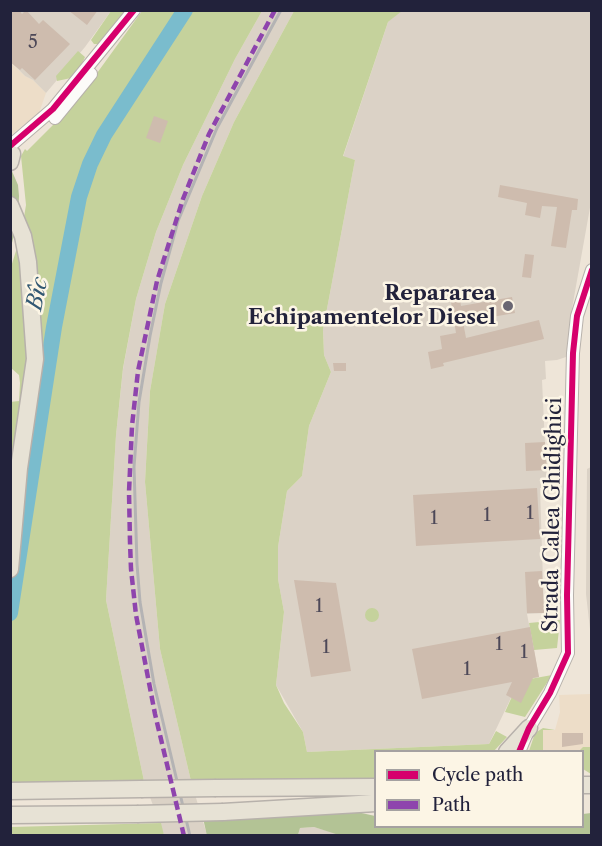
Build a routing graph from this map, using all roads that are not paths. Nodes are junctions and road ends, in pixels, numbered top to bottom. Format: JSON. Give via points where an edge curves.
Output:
{"nodes":[{"id":1,"x":134,"y":10,"type":"edge"},
{"id":2,"x":11,"y":155,"type":"edge"},
{"id":3,"x":10,"y":205,"type":"edge"},
{"id":4,"x":10,"y":216,"type":"edge"},
{"id":5,"x":23,"y":236,"type":"junction"},
{"id":6,"x":591,"y":270,"type":"edge"},
{"id":7,"x":10,"y":568,"type":"edge"},
{"id":8,"x":529,"y":728,"type":"junction"},
{"id":9,"x":509,"y":750,"type":"edge"},
{"id":10,"x":520,"y":750,"type":"edge"},
{"id":11,"x":526,"y":750,"type":"edge"},
{"id":12,"x":374,"y":787,"type":"edge"},
{"id":13,"x":10,"y":791,"type":"edge"},
{"id":14,"x":374,"y":803,"type":"edge"},
{"id":15,"x":10,"y":815,"type":"edge"}],
"edges":[{"from":1,"to":2,"type":"street","via":[[58,116]]},
{"from":3,"to":5,"type":"highway"},
{"from":4,"to":5,"type":"highway"},
{"from":5,"to":7,"type":"highway","via":[[35,359]]},
{"from":6,"to":8,"type":"street","name":"Strada Calea Ghidighici","via":[[577,316],[573,353],[568,653]]},
{"from":8,"to":9,"type":"highway"},
{"from":8,"to":10,"type":"street","name":"Strada Calea Ghidighici"},
{"from":8,"to":11,"type":"highway"},
{"from":12,"to":13,"type":"highway","bridge":true},
{"from":14,"to":15,"type":"highway","bridge":true,"via":[[223,812]]}]}
